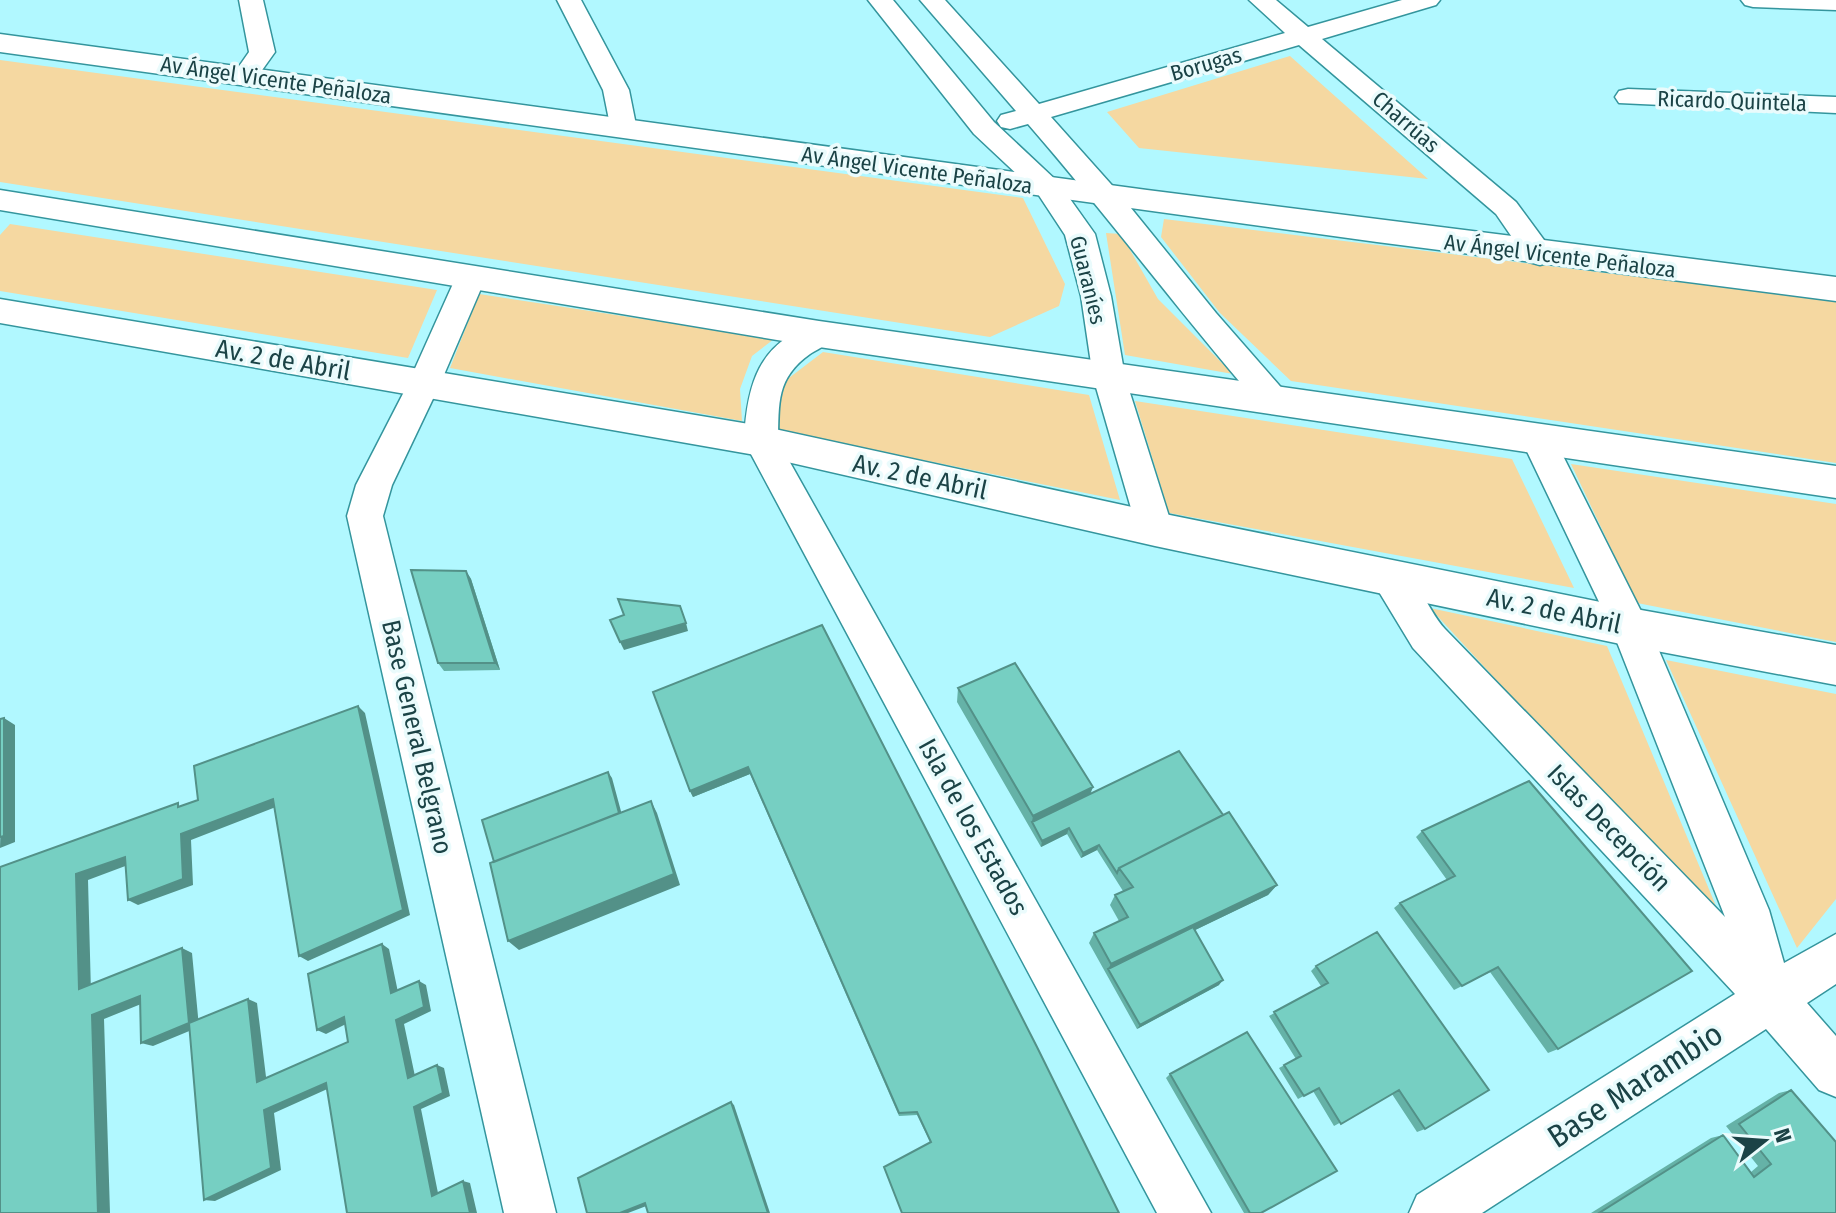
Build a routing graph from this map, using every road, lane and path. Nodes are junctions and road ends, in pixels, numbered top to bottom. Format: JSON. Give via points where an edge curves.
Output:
{"nodes":[{"id":1,"x":251,"y":0,"type":"edge"},
{"id":2,"x":569,"y":0,"type":"edge"},
{"id":3,"x":880,"y":0,"type":"edge"},
{"id":4,"x":932,"y":0,"type":"edge"},
{"id":5,"x":1261,"y":0,"type":"edge"},
{"id":6,"x":1428,"y":0,"type":"edge"},
{"id":7,"x":1753,"y":0,"type":"edge"},
{"id":8,"x":1836,"y":3,"type":"edge"},
{"id":9,"x":1305,"y":36,"type":"junction"},
{"id":10,"x":0,"y":43,"type":"edge"},
{"id":11,"x":246,"y":75,"type":"junction"},
{"id":12,"x":1628,"y":97,"type":"dead end"},
{"id":13,"x":1836,"y":105,"type":"edge"},
{"id":14,"x":1031,"y":114,"type":"junction"},
{"id":15,"x":984,"y":128,"type":"junction"},
{"id":16,"x":624,"y":130,"type":"junction"},
{"id":17,"x":1048,"y":188,"type":"junction"},
{"id":18,"x":1108,"y":198,"type":"junction"},
{"id":19,"x":4,"y":204,"type":"edge"},
{"id":20,"x":1540,"y":255,"type":"junction"},
{"id":21,"x":471,"y":277,"type":"junction"},
{"id":22,"x":1836,"y":289,"type":"edge"},
{"id":23,"x":0,"y":311,"type":"edge"},
{"id":24,"x":819,"y":334,"type":"junction"},
{"id":25,"x":1109,"y":377,"type":"junction"},
{"id":26,"x":424,"y":384,"type":"junction"},
{"id":27,"x":1275,"y":400,"type":"junction"},
{"id":28,"x":1538,"y":439,"type":"junction"},
{"id":29,"x":761,"y":441,"type":"junction"},
{"id":30,"x":1836,"y":482,"type":"edge"},
{"id":31,"x":1155,"y":529,"type":"junction"},
{"id":32,"x":1389,"y":577,"type":"junction"},
{"id":33,"x":1630,"y":627,"type":"junction"},
{"id":34,"x":1836,"y":665,"type":"edge"},
{"id":35,"x":1836,"y":957,"type":"edge"},
{"id":36,"x":1771,"y":998,"type":"junction"},
{"id":37,"x":1836,"y":1073,"type":"edge"},
{"id":38,"x":530,"y":1213,"type":"edge"},
{"id":39,"x":1185,"y":1213,"type":"edge"},
{"id":40,"x":1435,"y":1213,"type":"edge"}],
"edges":[{"from":1,"to":11,"type":"street","via":[[262,52]]},
{"from":2,"to":16,"type":"street","via":[[616,90]]},
{"from":3,"to":15,"type":"street","name":"Guaraníes"},
{"from":4,"to":14,"type":"street","name":"Guaraníes"},
{"from":5,"to":9,"type":"street","name":"Charrúas"},
{"from":6,"to":9,"type":"street","name":"Borugas"},
{"from":7,"to":8,"type":"street"},
{"from":9,"to":14,"type":"street","name":"Borugas"},
{"from":9,"to":20,"type":"street","name":"Charrúas","via":[[1506,208]]},
{"from":10,"to":11,"type":"main road","name":"Av Ángel Vicente Peñaloza"},
{"from":11,"to":16,"type":"main road","name":"Av Ángel Vicente Peñaloza"},
{"from":12,"to":13,"type":"street","name":"Ricardo Quintela"},
{"from":14,"to":15,"type":"street","name":"Borugas"},
{"from":14,"to":18,"type":"street","name":"Guaraníes"},
{"from":15,"to":17,"type":"street","name":"Guaraníes"},
{"from":16,"to":17,"type":"main road","name":"Av Ángel Vicente Peñaloza"},
{"from":17,"to":18,"type":"main road","name":"Av Ángel Vicente Peñaloza"},
{"from":17,"to":25,"type":"street","name":"Guaraníes","via":[[1080,234]]},
{"from":18,"to":20,"type":"main road","name":"Av Ángel Vicente Peñaloza"},
{"from":18,"to":27,"type":"street","name":"Guaraníes"},
{"from":19,"to":21,"type":"main road"},
{"from":20,"to":22,"type":"main road","name":"Av Ángel Vicente Peñaloza"},
{"from":21,"to":24,"type":"main road"},
{"from":21,"to":26,"type":"street","name":"Base General Belgrano"},
{"from":23,"to":26,"type":"main road","name":"Av. 2 de Abril"},
{"from":24,"to":25,"type":"main road"},
{"from":24,"to":29,"type":"street","via":[[772,368],[762,397]]},
{"from":25,"to":27,"type":"main road"},
{"from":25,"to":31,"type":"street","name":"Guaraníes"},
{"from":26,"to":29,"type":"main road","name":"Av. 2 de Abril"},
{"from":26,"to":38,"type":"street","name":"Base General Belgrano","via":[[374,485],[365,516]]},
{"from":27,"to":28,"type":"main road"},
{"from":28,"to":30,"type":"main road"},
{"from":28,"to":33,"type":"street"},
{"from":29,"to":31,"type":"main road","name":"Av. 2 de Abril"},
{"from":29,"to":39,"type":"street","name":"Isla de los Estados"},
{"from":31,"to":32,"type":"main road","name":"Av. 2 de Abril"},
{"from":32,"to":33,"type":"main road","name":"Av. 2 de Abril"},
{"from":32,"to":36,"type":"street","name":"Islas Decepción","via":[[1427,636]]},
{"from":33,"to":34,"type":"main road","name":"Av. 2 de Abril"},
{"from":33,"to":36,"type":"street","via":[[1746,910]]},
{"from":35,"to":36,"type":"street","name":"Base Marambio"},
{"from":36,"to":37,"type":"street","name":"Islas Decepción"},
{"from":36,"to":40,"type":"street","name":"Base Marambio"}]}
